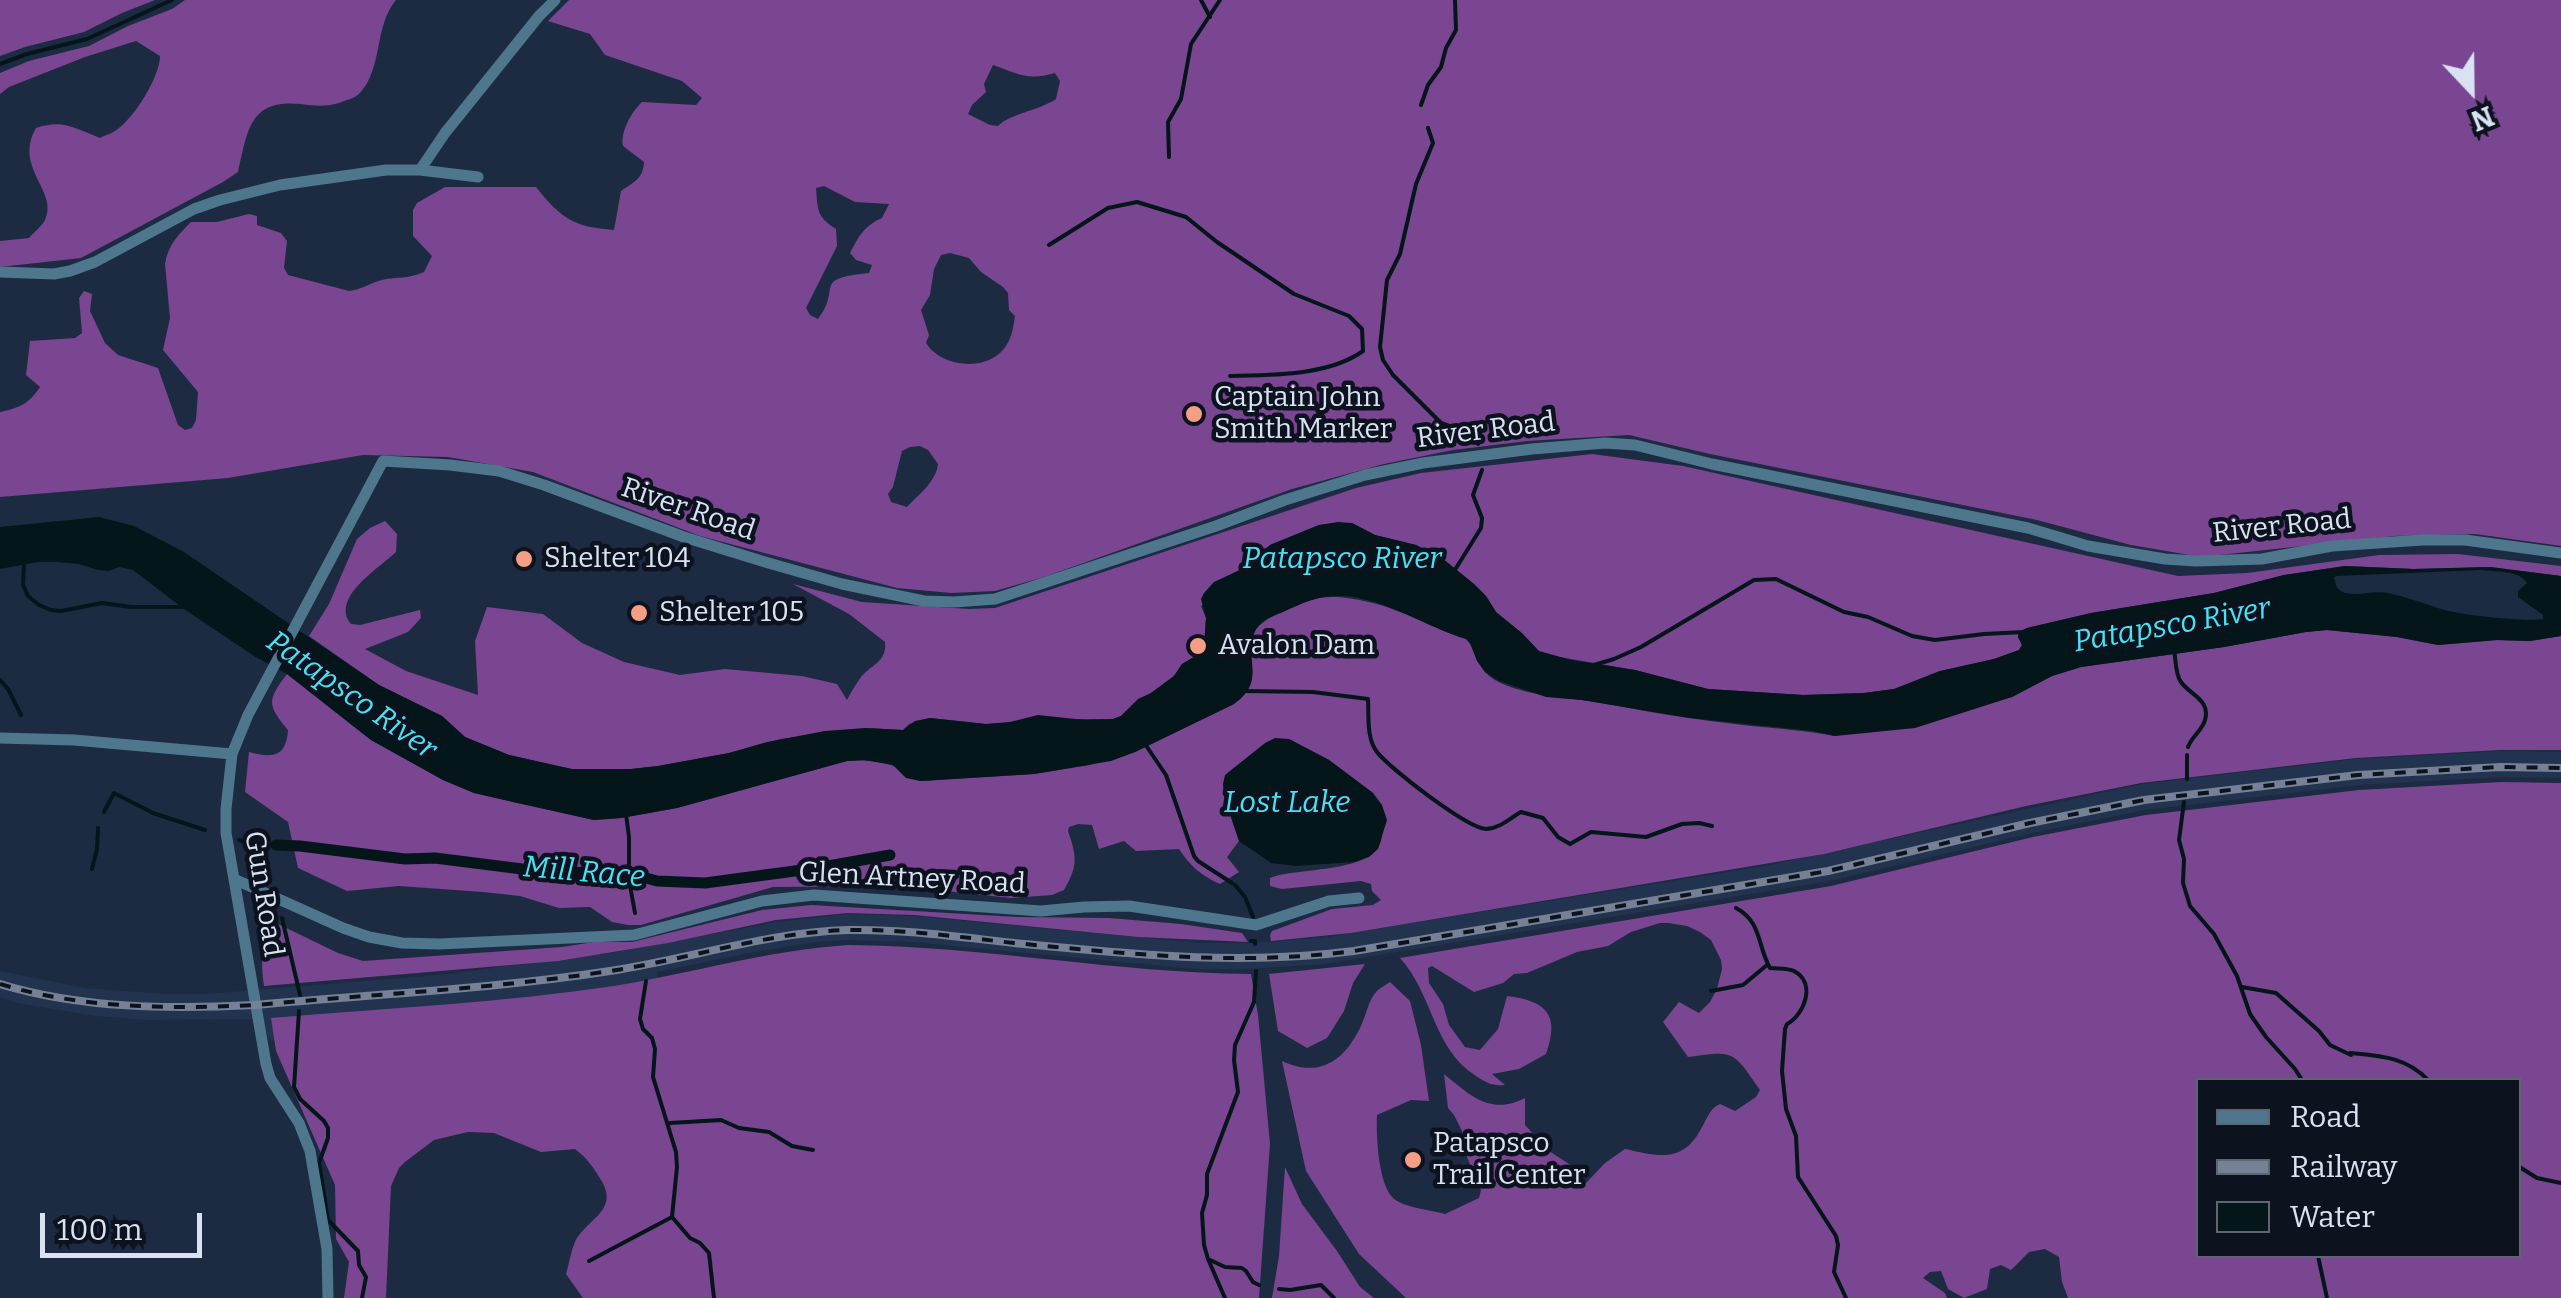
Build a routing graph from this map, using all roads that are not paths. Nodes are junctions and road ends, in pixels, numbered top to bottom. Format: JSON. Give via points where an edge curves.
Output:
{"nodes":[{"id":1,"x":555,"y":0,"type":"edge"},
{"id":2,"x":420,"y":170,"type":"junction"},
{"id":3,"x":478,"y":177,"type":"dead end"},
{"id":4,"x":0,"y":272,"type":"edge"},
{"id":5,"x":384,"y":461,"type":"joint"},
{"id":6,"x":2561,"y":553,"type":"edge"},
{"id":7,"x":0,"y":738,"type":"edge"},
{"id":8,"x":232,"y":754,"type":"junction"},
{"id":9,"x":234,"y":879,"type":"junction"},
{"id":10,"x":1359,"y":898,"type":"dead end"},
{"id":11,"x":328,"y":1298,"type":"edge"}],
"edges":[{"from":1,"to":2,"type":"street"},
{"from":2,"to":3,"type":"street"},
{"from":2,"to":4,"type":"street","via":[[249,192],[194,210],[70,271]]},
{"from":5,"to":6,"type":"street","name":"River Road","via":[[499,472],[764,562],[934,601],[1015,593],[1285,500],[1423,462],[1604,442],[2164,559],[2262,559],[2423,540]]},
{"from":5,"to":8,"type":"street","name":"Gun Road"},
{"from":7,"to":8,"type":"street"},
{"from":8,"to":9,"type":"street","name":"Gun Road","via":[[226,833]]},
{"from":9,"to":10,"type":"street","name":"Glen Artney Road","via":[[356,933],[420,944],[634,935],[762,901],[814,896],[1042,911],[1129,906],[1256,925]]},
{"from":9,"to":11,"type":"street","name":"Gun Road","via":[[266,1064],[310,1151]]}]}
